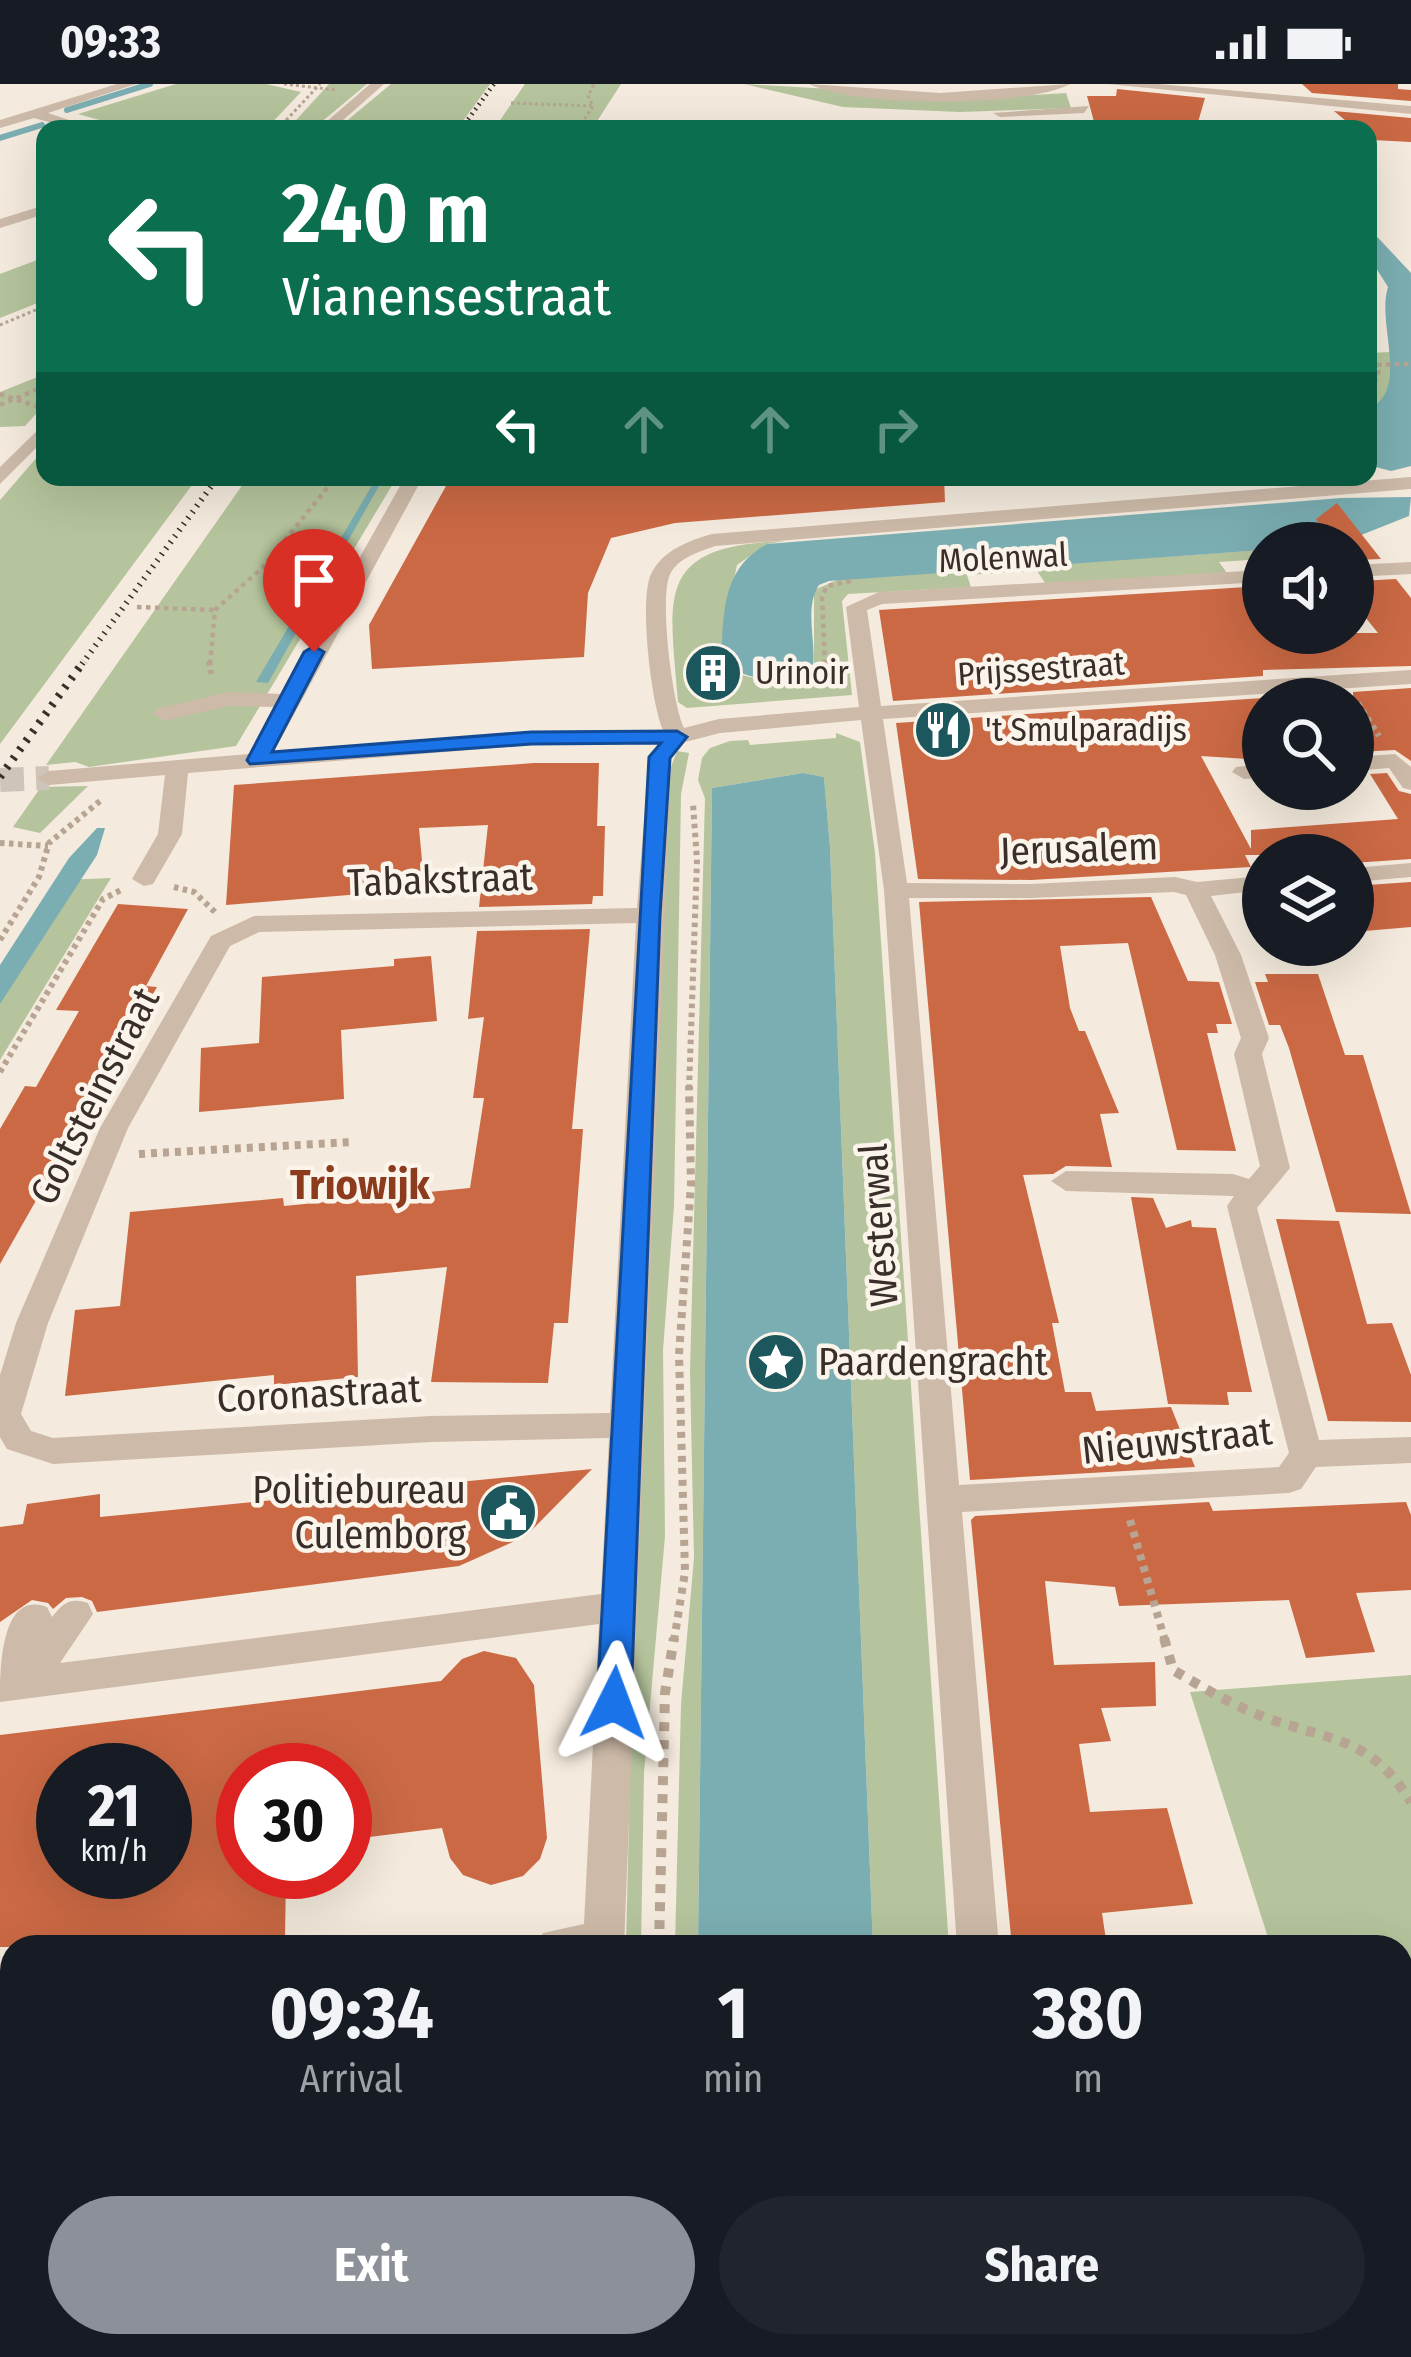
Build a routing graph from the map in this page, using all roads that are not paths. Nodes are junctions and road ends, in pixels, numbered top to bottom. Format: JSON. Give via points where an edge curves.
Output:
{"nodes":[{"id":1,"x":130,"y":84,"type":"edge"},
{"id":2,"x":377,"y":84,"type":"edge"},
{"id":3,"x":815,"y":84,"type":"edge"},
{"id":4,"x":1334,"y":84,"type":"edge"},
{"id":5,"x":1117,"y":85,"type":"edge"},
{"id":6,"x":1069,"y":89,"type":"edge"},
{"id":7,"x":1092,"y":91,"type":"dead end"},
{"id":8,"x":0,"y":104,"type":"edge"},
{"id":9,"x":1333,"y":104,"type":"junction"},
{"id":10,"x":868,"y":109,"type":"dead end"},
{"id":11,"x":1411,"y":110,"type":"edge"},
{"id":12,"x":34,"y":113,"type":"junction"},
{"id":13,"x":58,"y":120,"type":"edge"},
{"id":14,"x":335,"y":120,"type":"edge"},
{"id":15,"x":0,"y":124,"type":"edge"},
{"id":16,"x":36,"y":211,"type":"edge"},
{"id":17,"x":0,"y":224,"type":"edge"},
{"id":18,"x":32,"y":435,"type":"edge"},
{"id":19,"x":0,"y":478,"type":"edge"},
{"id":20,"x":1377,"y":482,"type":"edge"},
{"id":21,"x":1411,"y":483,"type":"edge"},
{"id":22,"x":409,"y":486,"type":"edge"},
{"id":23,"x":1294,"y":486,"type":"edge"},
{"id":24,"x":1411,"y":568,"type":"edge"},
{"id":25,"x":1374,"y":570,"type":"edge"},
{"id":26,"x":1242,"y":577,"type":"edge"},
{"id":27,"x":1411,"y":677,"type":"edge"},
{"id":28,"x":288,"y":700,"type":"junction"},
{"id":29,"x":871,"y":712,"type":"junction"},
{"id":30,"x":164,"y":714,"type":"dead end"},
{"id":31,"x":677,"y":737,"type":"junction"},
{"id":32,"x":258,"y":760,"type":"junction"},
{"id":33,"x":1374,"y":762,"type":"edge"},
{"id":34,"x":177,"y":769,"type":"junction"},
{"id":35,"x":49,"y":778,"type":"tunnel mouth"},
{"id":36,"x":1411,"y":783,"type":"edge"},
{"id":37,"x":1411,"y":870,"type":"edge"},
{"id":38,"x":1374,"y":873,"type":"edge"},
{"id":39,"x":144,"y":879,"type":"road end"},
{"id":40,"x":1242,"y":886,"type":"edge"},
{"id":41,"x":896,"y":890,"type":"junction"},
{"id":42,"x":1196,"y":890,"type":"junction"},
{"id":43,"x":649,"y":915,"type":"junction"},
{"id":44,"x":234,"y":931,"type":"joint"},
{"id":45,"x":1066,"y":1181,"type":"dead end"},
{"id":46,"x":1253,"y":1192,"type":"junction"},
{"id":47,"x":625,"y":1425,"type":"junction"},
{"id":48,"x":20,"y":1440,"type":"joint"},
{"id":49,"x":1411,"y":1450,"type":"edge"},
{"id":50,"x":1306,"y":1454,"type":"junction"},
{"id":51,"x":942,"y":1500,"type":"junction"},
{"id":52,"x":619,"y":1607,"type":"junction"},
{"id":53,"x":75,"y":1614,"type":"dead end"},
{"id":54,"x":34,"y":1618,"type":"dead end"},
{"id":55,"x":8,"y":1677,"type":"edge"},
{"id":56,"x":603,"y":1935,"type":"edge"},
{"id":57,"x":977,"y":1935,"type":"edge"}],
"edges":[{"from":1,"to":12,"type":"street"},
{"from":2,"to":14,"type":"street"},
{"from":3,"to":6,"type":"street","via":[[961,94]]},
{"from":4,"to":9,"type":"street"},
{"from":5,"to":7,"type":"street"},
{"from":5,"to":9,"type":"street"},
{"from":6,"to":10,"type":"street","via":[[1088,114]]},
{"from":8,"to":12,"type":"street"},
{"from":9,"to":11,"type":"street"},
{"from":12,"to":13,"type":"street"},
{"from":12,"to":15,"type":"street"},
{"from":16,"to":17,"type":"street"},
{"from":18,"to":19,"type":"street"},
{"from":20,"to":21,"type":"street"},
{"from":22,"to":28,"type":"street"},
{"from":23,"to":31,"type":"street","via":[[712,540],[676,554],[658,577],[659,669]]},
{"from":24,"to":25,"type":"street"},
{"from":26,"to":29,"type":"street","name":"Molenwal","via":[[864,600],[856,607]]},
{"from":27,"to":29,"type":"street","name":"Prijssestraat"},
{"from":28,"to":30,"type":"street","via":[[228,699]]},
{"from":28,"to":32,"type":"street"},
{"from":29,"to":31,"type":"street","name":"Prijssestraat"},
{"from":29,"to":41,"type":"street","name":"Westerwal"},
{"from":31,"to":32,"type":"street","name":"Prijssestraat","via":[[531,738]]},
{"from":31,"to":43,"type":"street","via":[[660,757]]},
{"from":32,"to":34,"type":"street","name":"Prijssestraat"},
{"from":33,"to":36,"type":"street","via":[[1395,760]]},
{"from":34,"to":35,"type":"street","name":"Prijssestraat"},
{"from":34,"to":39,"type":"street","via":[[170,834]]},
{"from":37,"to":38,"type":"street"},
{"from":40,"to":42,"type":"street","name":"Jerusalem"},
{"from":41,"to":42,"type":"street","name":"Jerusalem"},
{"from":41,"to":51,"type":"street","name":"Westerwal"},
{"from":42,"to":46,"type":"street","via":[[1255,1037],[1248,1054],[1275,1168]]},
{"from":43,"to":44,"type":"street","name":"Tabakstraat","via":[[254,924]]},
{"from":43,"to":47,"type":"street"},
{"from":44,"to":48,"type":"street","name":"Goltsteinstraat","via":[[220,941],[102,1156],[32,1323],[4,1415]]},
{"from":45,"to":46,"type":"street","via":[[1233,1184]]},
{"from":46,"to":50,"type":"street","via":[[1242,1206]]},
{"from":47,"to":48,"type":"street","name":"Coronastraat","via":[[53,1451]]},
{"from":47,"to":52,"type":"street"},
{"from":49,"to":50,"type":"street","name":"Nieuwstraat"},
{"from":50,"to":51,"type":"street","name":"Nieuwstraat","via":[[1289,1480]]},
{"from":51,"to":57,"type":"street","name":"Westerwal"},
{"from":52,"to":55,"type":"street"},
{"from":52,"to":56,"type":"street"},
{"from":53,"to":55,"type":"street"},
{"from":54,"to":55,"type":"street"}]}
